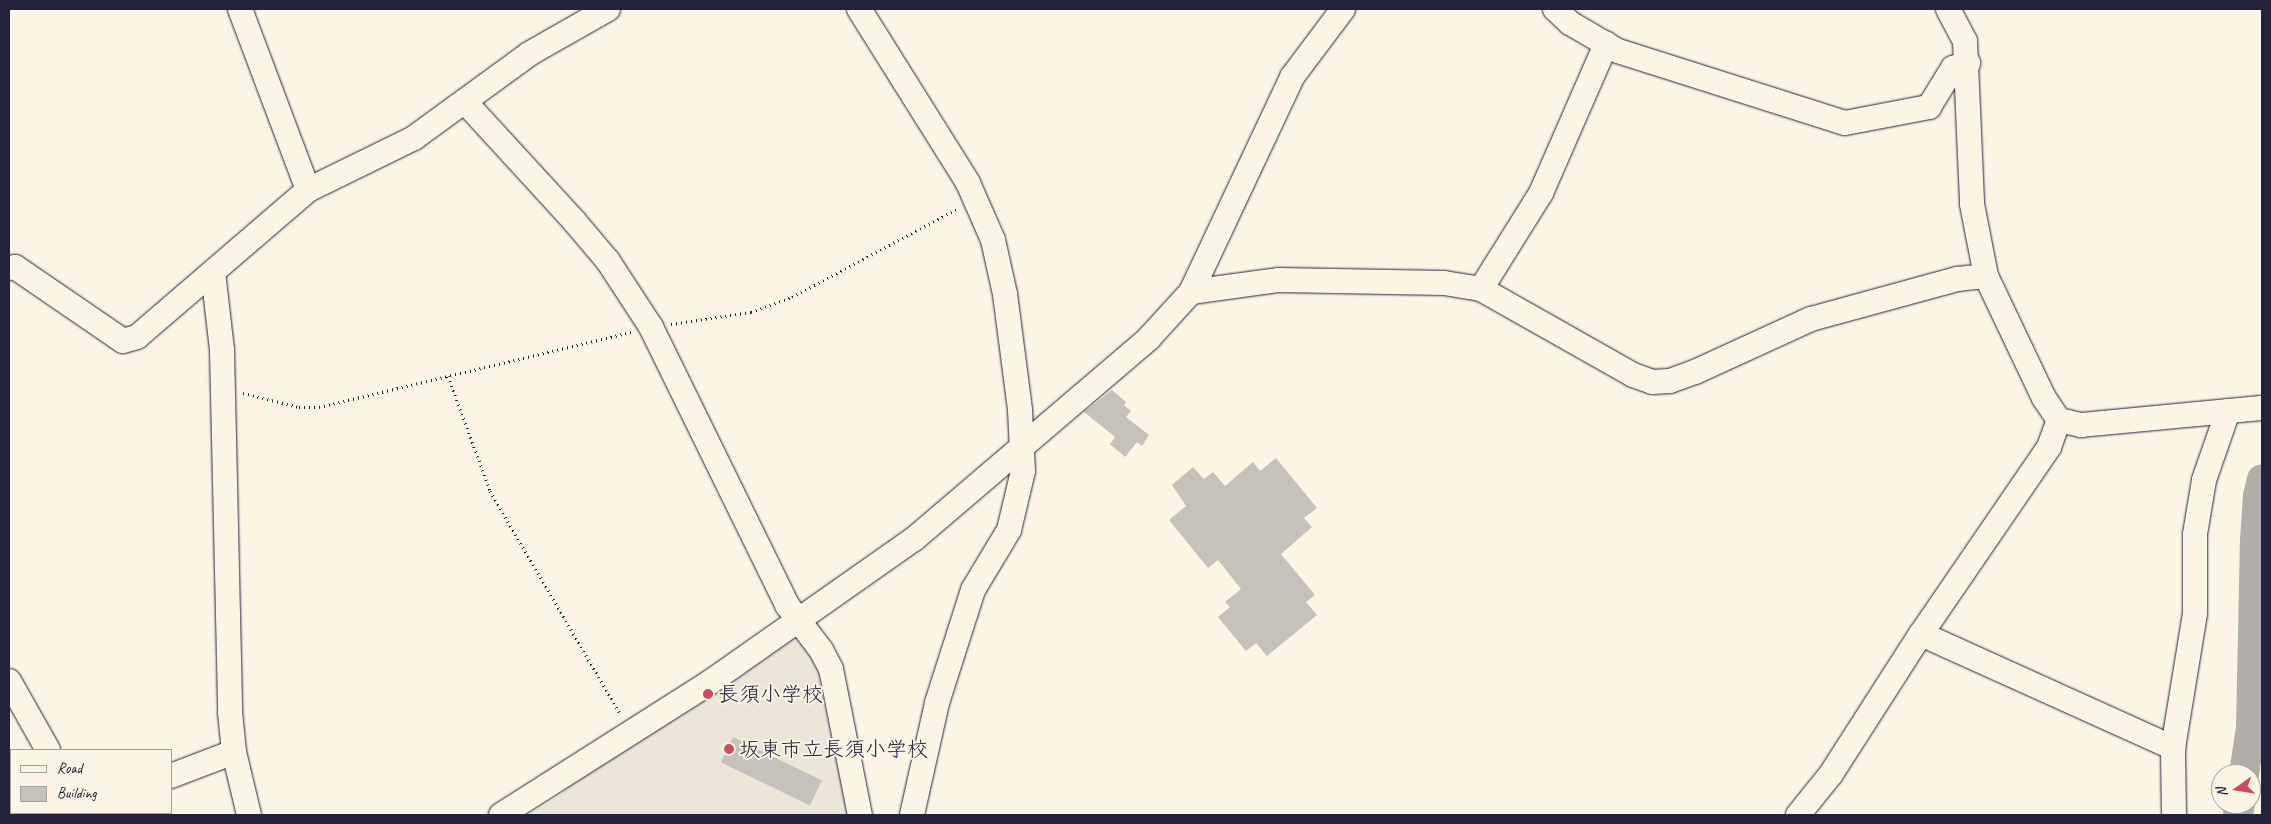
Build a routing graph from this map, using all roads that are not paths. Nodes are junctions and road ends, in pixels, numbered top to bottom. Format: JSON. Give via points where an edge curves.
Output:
{"nodes":[{"id":1,"x":240,"y":9,"type":"edge"},
{"id":2,"x":608,"y":9,"type":"edge"},
{"id":3,"x":859,"y":9,"type":"edge"},
{"id":4,"x":1343,"y":9,"type":"edge"},
{"id":5,"x":1555,"y":9,"type":"edge"},
{"id":6,"x":1948,"y":9,"type":"edge"},
{"id":7,"x":1606,"y":44,"type":"junction"},
{"id":8,"x":1968,"y":63,"type":"junction"},
{"id":9,"x":466,"y":103,"type":"junction"},
{"id":10,"x":308,"y":190,"type":"junction"},
{"id":11,"x":9,"y":268,"type":"edge"},
{"id":12,"x":213,"y":272,"type":"junction"},
{"id":13,"x":1986,"y":276,"type":"junction"},
{"id":14,"x":1482,"y":289,"type":"junction"},
{"id":15,"x":1191,"y":292,"type":"junction"},
{"id":16,"x":2262,"y":408,"type":"edge"},
{"id":17,"x":2228,"y":411,"type":"junction"},
{"id":18,"x":2059,"y":420,"type":"junction"},
{"id":19,"x":1021,"y":447,"type":"junction"},
{"id":20,"x":798,"y":621,"type":"junction"},
{"id":21,"x":1921,"y":634,"type":"junction"},
{"id":22,"x":9,"y":681,"type":"edge"},
{"id":23,"x":2173,"y":748,"type":"junction"},
{"id":24,"x":47,"y":749,"type":"edge"},
{"id":25,"x":234,"y":752,"type":"junction"},
{"id":26,"x":172,"y":776,"type":"edge"},
{"id":27,"x":249,"y":815,"type":"edge"},
{"id":28,"x":501,"y":815,"type":"edge"},
{"id":29,"x":860,"y":815,"type":"edge"},
{"id":30,"x":912,"y":815,"type":"edge"},
{"id":31,"x":1798,"y":815,"type":"edge"},
{"id":32,"x":2174,"y":815,"type":"edge"}],
"edges":[{"from":1,"to":10,"type":"street"},
{"from":2,"to":9,"type":"street","via":[[529,54]]},
{"from":3,"to":19,"type":"street","via":[[933,125],[975,199],[993,240],[1020,410]]},
{"from":4,"to":15,"type":"street","via":[[1292,77]]},
{"from":5,"to":7,"type":"street"},
{"from":6,"to":8,"type":"street","via":[[1965,41]]},
{"from":7,"to":8,"type":"street","via":[[1682,73],[1845,123],[1929,107],[1953,68]]},
{"from":7,"to":14,"type":"street","via":[[1542,192]]},
{"from":8,"to":13,"type":"street","via":[[1972,204]]},
{"from":9,"to":10,"type":"street","via":[[414,138]]},
{"from":9,"to":20,"type":"street","via":[[575,222],[608,262],[651,327],[718,470]]},
{"from":10,"to":12,"type":"street"},
{"from":11,"to":12,"type":"street","via":[[15,266],[123,341],[137,337]]},
{"from":12,"to":25,"type":"street","via":[[222,350]]},
{"from":13,"to":14,"type":"street","via":[[1957,279],[1811,319],[1695,372],[1670,381],[1652,382],[1633,375]]},
{"from":13,"to":18,"type":"street","via":[[2044,398]]},
{"from":14,"to":15,"type":"street","via":[[1444,283],[1360,284],[1279,280]]},
{"from":15,"to":19,"type":"street","via":[[1113,371]]},
{"from":16,"to":17,"type":"street"},
{"from":17,"to":18,"type":"street","via":[[2081,425]]},
{"from":17,"to":23,"type":"street","via":[[2204,480],[2195,534],[2195,613]]},
{"from":18,"to":21,"type":"street","via":[[2049,447]]},
{"from":19,"to":20,"type":"street","via":[[914,539]]},
{"from":19,"to":30,"type":"street","via":[[1024,470],[1008,530],[973,590],[937,703]]},
{"from":20,"to":28,"type":"street"},
{"from":20,"to":29,"type":"street","via":[[831,669]]},
{"from":21,"to":23,"type":"street"},
{"from":21,"to":31,"type":"street","via":[[1831,774]]},
{"from":22,"to":24,"type":"street"},
{"from":23,"to":32,"type":"street"},
{"from":25,"to":26,"type":"street"},
{"from":25,"to":27,"type":"street"}]}
